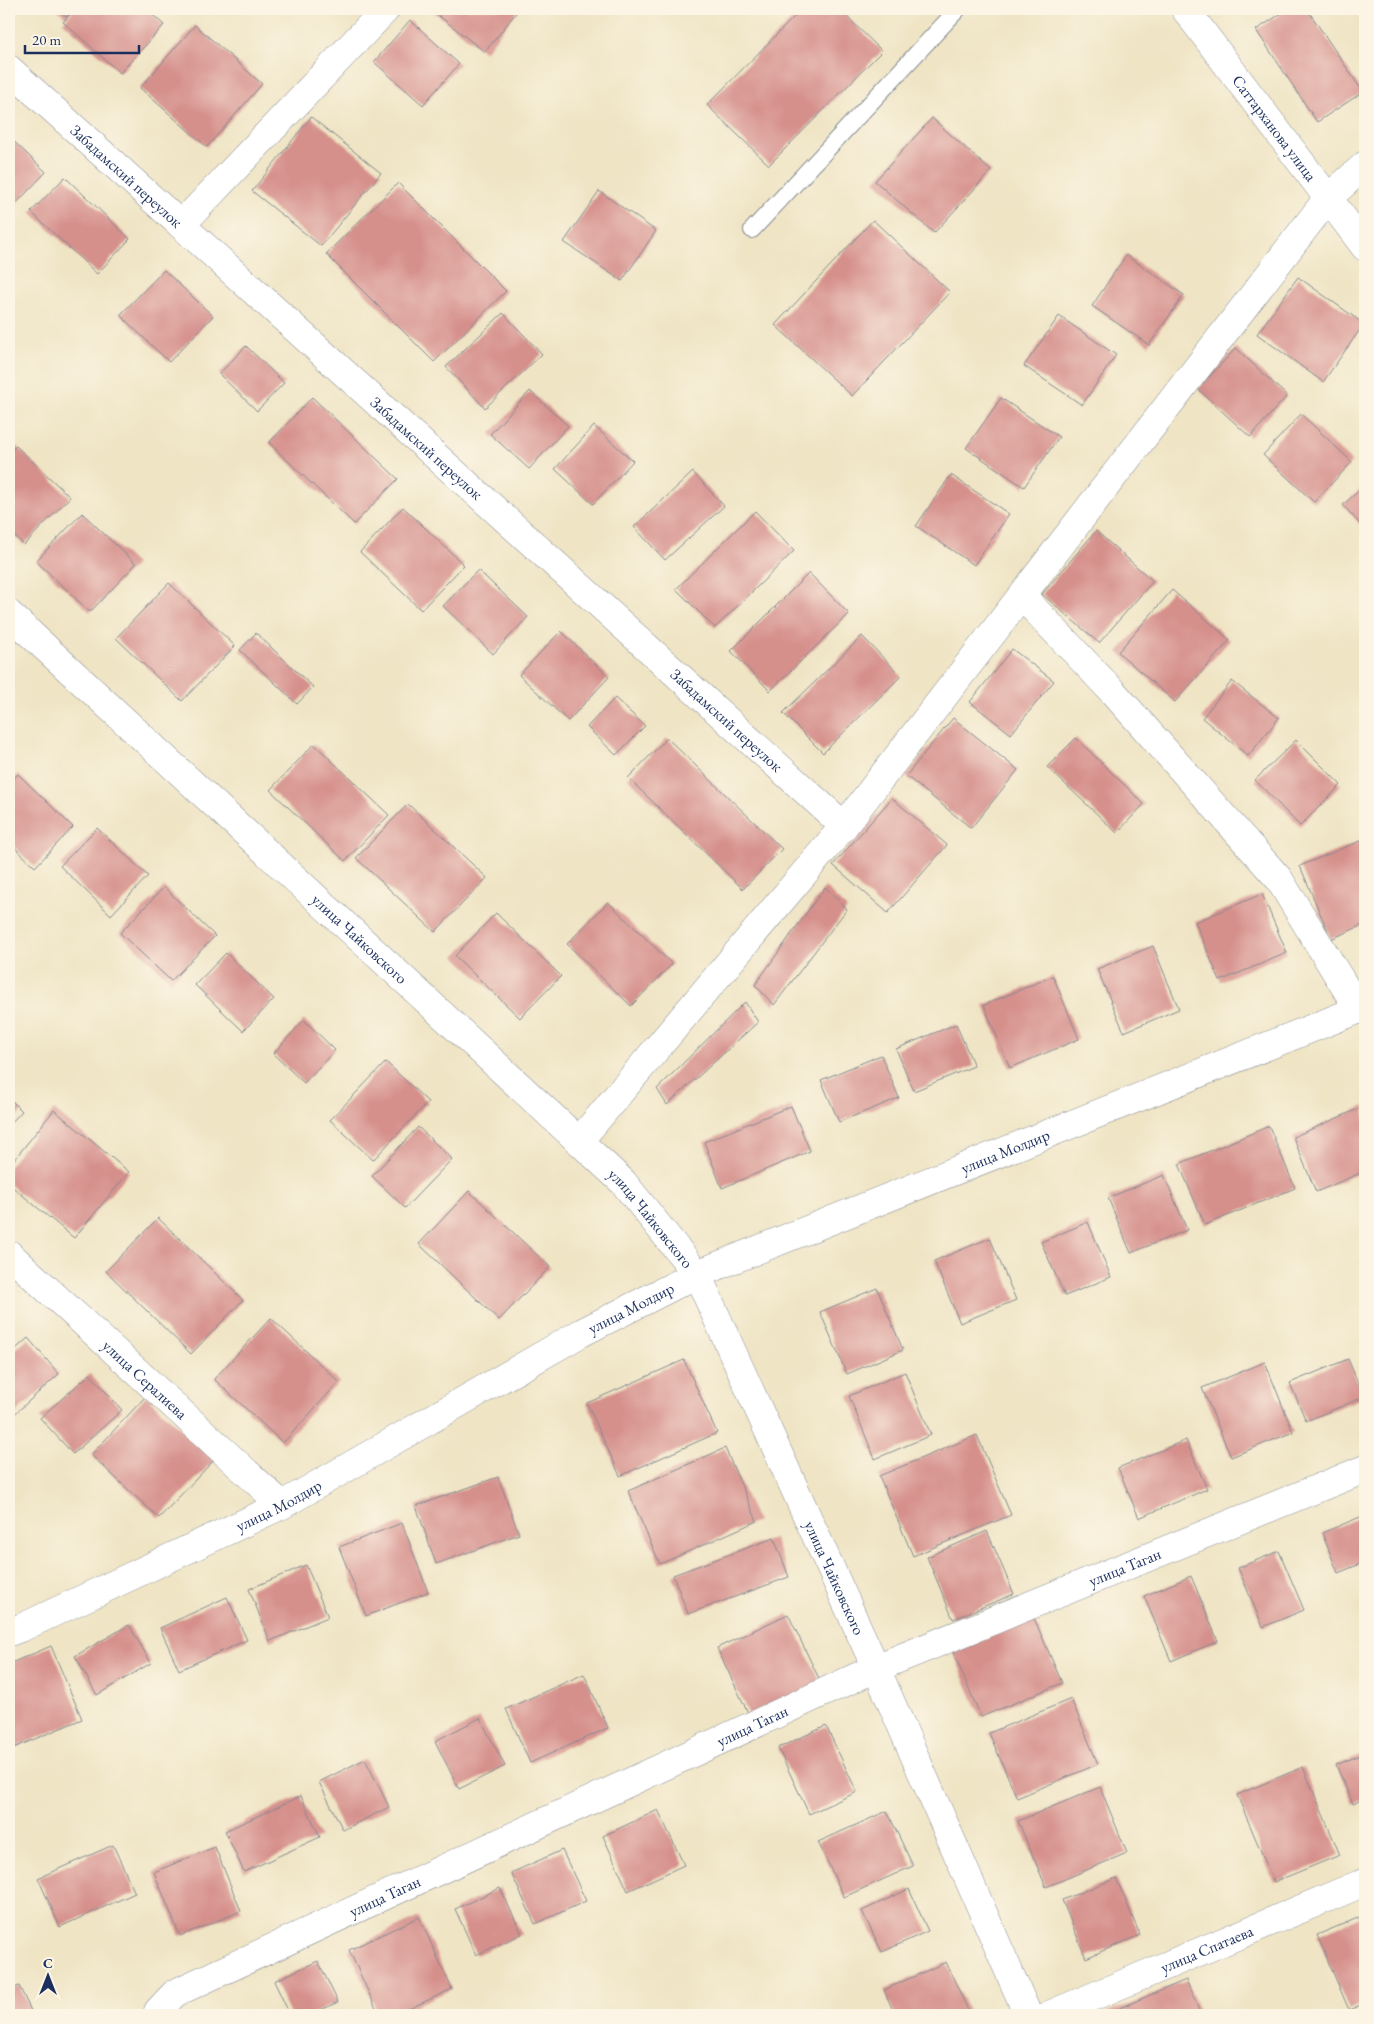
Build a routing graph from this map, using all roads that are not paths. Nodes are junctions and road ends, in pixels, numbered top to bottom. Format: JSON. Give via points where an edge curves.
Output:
{"nodes":[{"id":1,"x":386,"y":9,"type":"edge"},
{"id":2,"x":958,"y":9,"type":"edge"},
{"id":3,"x":1185,"y":9,"type":"edge"},
{"id":4,"x":9,"y":69,"type":"edge"},
{"id":5,"x":1365,"y":166,"type":"edge"},
{"id":6,"x":1328,"y":198,"type":"junction"},
{"id":7,"x":181,"y":225,"type":"junction"},
{"id":8,"x":752,"y":230,"type":"dead end"},
{"id":9,"x":1365,"y":247,"type":"edge"},
{"id":10,"x":1022,"y":596,"type":"junction"},
{"id":11,"x":9,"y":614,"type":"edge"},
{"id":12,"x":844,"y":826,"type":"junction"},
{"id":13,"x":1362,"y":1008,"type":"edge"},
{"id":14,"x":579,"y":1141,"type":"junction"},
{"id":15,"x":9,"y":1254,"type":"edge"},
{"id":16,"x":697,"y":1274,"type":"junction"},
{"id":17,"x":1365,"y":1469,"type":"edge"},
{"id":18,"x":282,"y":1505,"type":"junction"},
{"id":19,"x":9,"y":1632,"type":"edge"},
{"id":20,"x":876,"y":1668,"type":"junction"},
{"id":21,"x":1365,"y":1882,"type":"edge"},
{"id":22,"x":158,"y":2015,"type":"edge"},
{"id":23,"x":1028,"y":2015,"type":"edge"},
{"id":24,"x":1049,"y":2015,"type":"edge"}],
"edges":[{"from":1,"to":7,"type":"street"},
{"from":2,"to":8,"type":"lane"},
{"from":3,"to":6,"type":"street","name":"Саттарханова улица"},
{"from":4,"to":7,"type":"street","name":"Забадамский переулок"},
{"from":5,"to":6,"type":"street"},
{"from":6,"to":9,"type":"street","name":"Саттарханова улица"},
{"from":6,"to":10,"type":"street"},
{"from":7,"to":12,"type":"street","name":"Забадамский переулок"},
{"from":10,"to":12,"type":"street"},
{"from":10,"to":13,"type":"street","via":[[1113,692],[1279,879]]},
{"from":11,"to":14,"type":"street","name":"улица Чайковского"},
{"from":12,"to":14,"type":"street"},
{"from":13,"to":16,"type":"street","name":"улица Молдир"},
{"from":14,"to":16,"type":"street","name":"улица Чайковского","via":[[623,1182]]},
{"from":15,"to":18,"type":"street","name":"улица Сералиева"},
{"from":16,"to":18,"type":"street","name":"улица Молдир","via":[[581,1334]]},
{"from":16,"to":20,"type":"street","name":"улица Чайковского"},
{"from":17,"to":20,"type":"street","name":"улица Таган"},
{"from":18,"to":19,"type":"street","name":"улица Молдир"},
{"from":20,"to":22,"type":"street","name":"улица Таган","via":[[175,1994],[158,2011]]},
{"from":20,"to":23,"type":"street","name":"улица Чайковского"},
{"from":21,"to":24,"type":"street","name":"улица Спатаева"}]}
